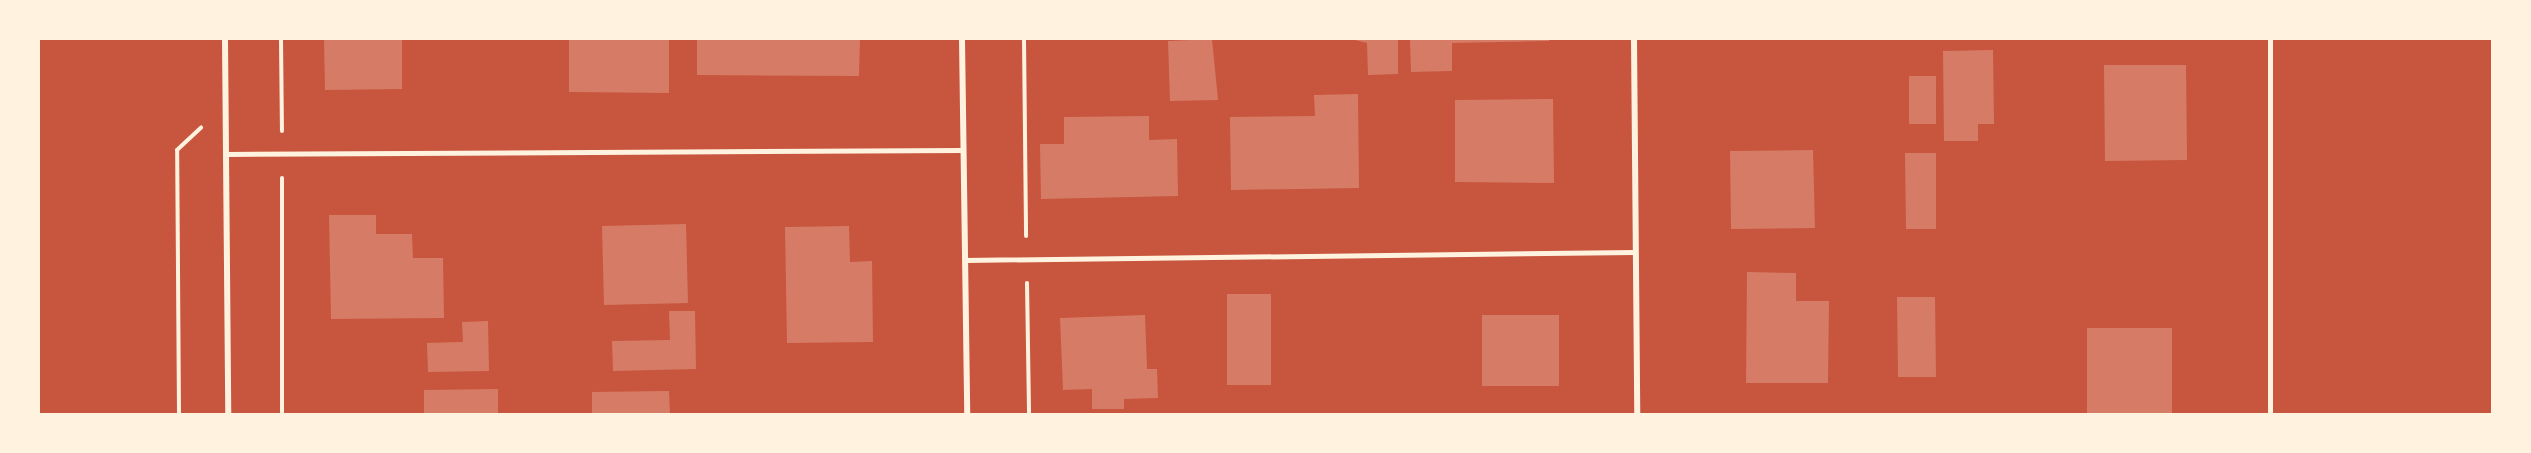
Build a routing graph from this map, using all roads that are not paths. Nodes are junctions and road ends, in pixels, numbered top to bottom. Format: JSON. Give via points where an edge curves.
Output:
{"nodes":[{"id":1,"x":225,"y":39,"type":"edge"},
{"id":2,"x":962,"y":39,"type":"edge"},
{"id":3,"x":1634,"y":39,"type":"edge"},
{"id":4,"x":2270,"y":39,"type":"edge"},
{"id":5,"x":963,"y":150,"type":"junction"},
{"id":6,"x":226,"y":154,"type":"junction"},
{"id":7,"x":1635,"y":252,"type":"junction"},
{"id":8,"x":965,"y":260,"type":"junction"},
{"id":9,"x":228,"y":414,"type":"edge"},
{"id":10,"x":967,"y":414,"type":"edge"},
{"id":11,"x":1637,"y":414,"type":"edge"},
{"id":12,"x":2270,"y":414,"type":"edge"}],
"edges":[{"from":1,"to":6,"type":"street"},
{"from":2,"to":5,"type":"street"},
{"from":3,"to":7,"type":"street"},
{"from":4,"to":12,"type":"lane"},
{"from":5,"to":6,"type":"lane"},
{"from":5,"to":8,"type":"street"},
{"from":6,"to":9,"type":"street"},
{"from":7,"to":8,"type":"lane"},
{"from":7,"to":11,"type":"street"},
{"from":8,"to":10,"type":"street"}]}
